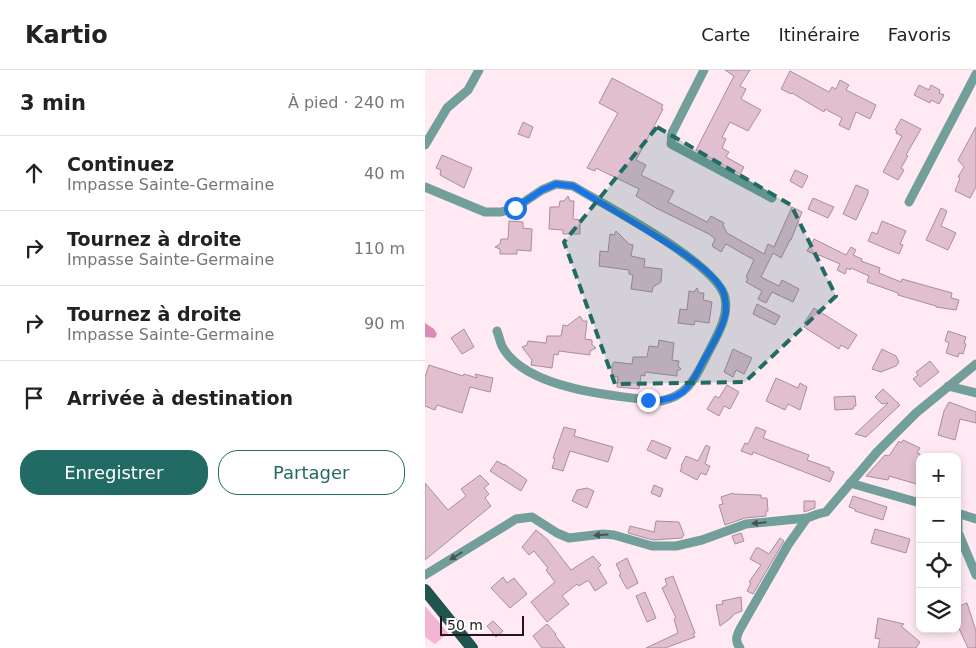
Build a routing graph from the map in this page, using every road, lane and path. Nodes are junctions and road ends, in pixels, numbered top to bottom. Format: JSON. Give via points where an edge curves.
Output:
{"nodes":[{"id":1,"x":479,"y":70,"type":"edge"},
{"id":2,"x":704,"y":70,"type":"edge"},
{"id":3,"x":976,"y":74,"type":"edge"},
{"id":4,"x":425,"y":145,"type":"edge"},
{"id":5,"x":425,"y":188,"type":"edge"},
{"id":6,"x":772,"y":198,"type":"dead end"},
{"id":7,"x":909,"y":202,"type":"dead end"},
{"id":8,"x":497,"y":331,"type":"dead end"},
{"id":9,"x":976,"y":364,"type":"edge"},
{"id":10,"x":948,"y":386,"type":"junction"},
{"id":11,"x":976,"y":392,"type":"edge"},
{"id":12,"x":850,"y":483,"type":"junction"},
{"id":13,"x":916,"y":502,"type":"edge"},
{"id":14,"x":961,"y":515,"type":"edge"},
{"id":15,"x":807,"y":518,"type":"junction"},
{"id":16,"x":976,"y":518,"type":"edge"},
{"id":17,"x":961,"y":537,"type":"edge"},
{"id":18,"x":976,"y":574,"type":"edge"},
{"id":19,"x":425,"y":575,"type":"edge"},
{"id":20,"x":425,"y":590,"type":"edge"},
{"id":21,"x":472,"y":648,"type":"edge"},
{"id":22,"x":740,"y":648,"type":"edge"}],
"edges":[{"from":1,"to":4,"type":"street","via":[[467,90],[447,108]]},
{"from":2,"to":6,"type":"street","via":[[672,133],[671,144]]},
{"from":3,"to":7,"type":"street"},
{"from":5,"to":8,"type":"street","via":[[485,212],[501,212],[515,208],[556,184],[573,186],[684,253],[721,287],[725,298],[723,322],[694,379],[684,392],[661,401],[574,389],[533,375],[510,357]]},
{"from":9,"to":10,"type":"street"},
{"from":10,"to":11,"type":"street"},
{"from":10,"to":12,"type":"street","via":[[916,413]]},
{"from":12,"to":13,"type":"street"},
{"from":12,"to":15,"type":"street","via":[[826,512]]},
{"from":14,"to":16,"type":"street"},
{"from":15,"to":19,"type":"street","one_way":true,"via":[[745,524],[676,546],[653,546],[603,534],[569,538],[532,517],[516,518]]},
{"from":15,"to":22,"type":"street","via":[[740,629],[736,638]]},
{"from":17,"to":18,"type":"street"},
{"from":20,"to":21,"type":"main road"}]}
